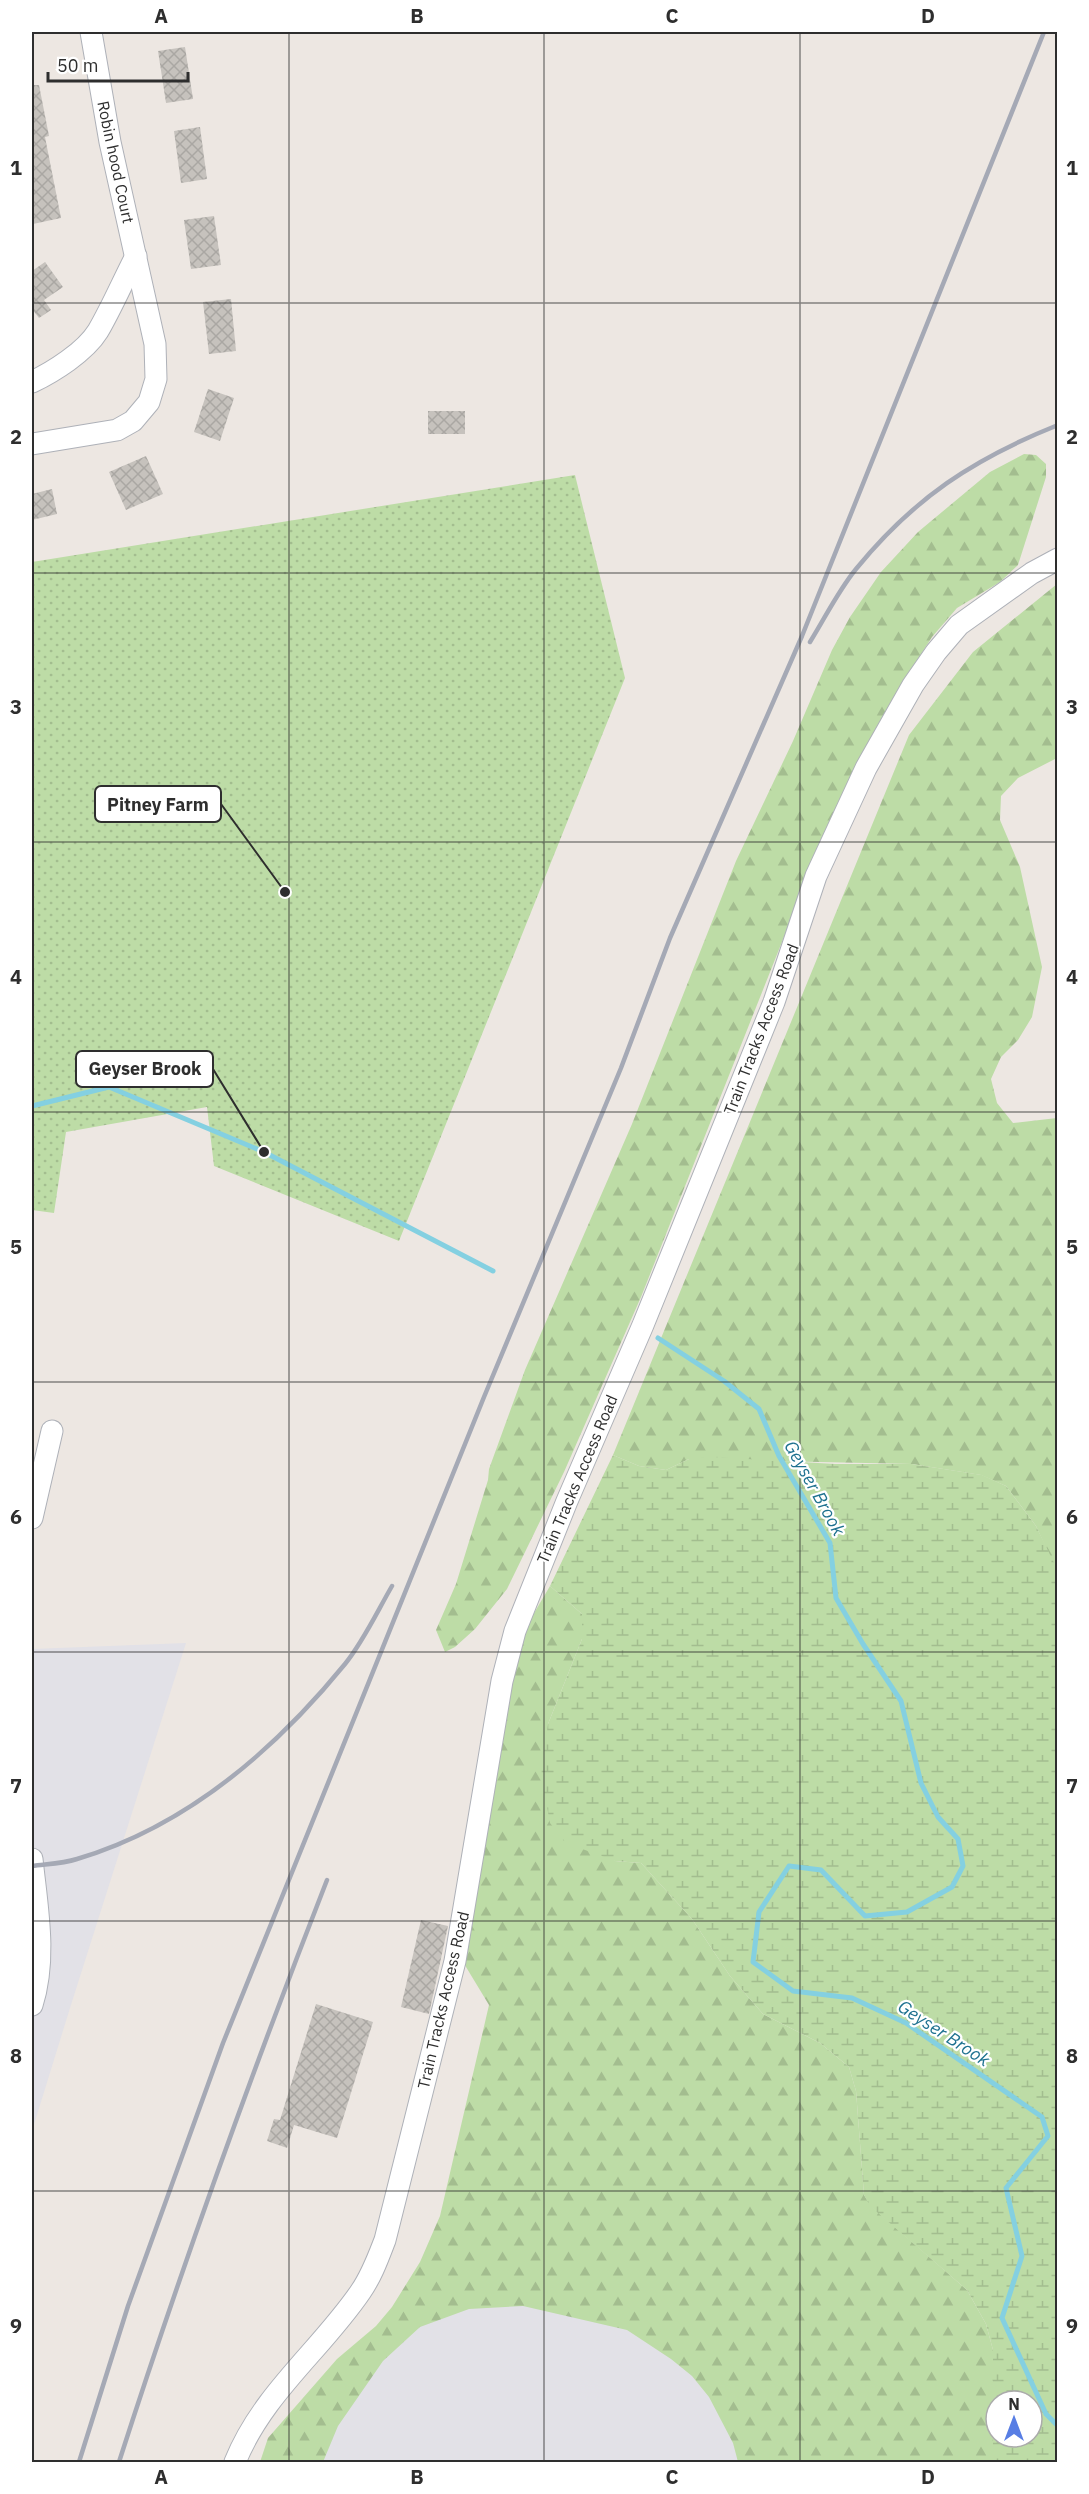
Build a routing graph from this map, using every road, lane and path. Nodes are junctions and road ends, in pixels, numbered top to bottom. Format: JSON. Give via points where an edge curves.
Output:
{"nodes":[{"id":1,"x":92,"y":32,"type":"edge"},
{"id":2,"x":136,"y":256,"type":"junction"},
{"id":3,"x":32,"y":382,"type":"edge"},
{"id":4,"x":32,"y":444,"type":"edge"},
{"id":5,"x":1058,"y":560,"type":"edge"},
{"id":6,"x":52,"y":1431,"type":"dead end"},
{"id":7,"x":32,"y":1518,"type":"edge"},
{"id":8,"x":32,"y":1859,"type":"edge"},
{"id":9,"x":32,"y":2005,"type":"edge"},
{"id":10,"x":236,"y":2463,"type":"edge"}],
"edges":[{"from":1,"to":2,"type":"street","name":"Robin hood Court","via":[[110,142]]},
{"from":2,"to":3,"type":"street","via":[[97,333],[73,357]]},
{"from":2,"to":4,"type":"street","name":"Robin hood Court","via":[[155,344],[156,379],[149,402],[133,421],[117,430]]},
{"from":5,"to":10,"type":"street","name":"Train Tracks Access Road","via":[[1032,573],[959,625],[936,652],[866,768],[816,876],[774,1002],[515,1632],[502,1681],[455,1961],[385,2240],[361,2291],[288,2377],[243,2444]]},
{"from":6,"to":7,"type":"street"},
{"from":8,"to":9,"type":"street","via":[[40,1928]]}]}
